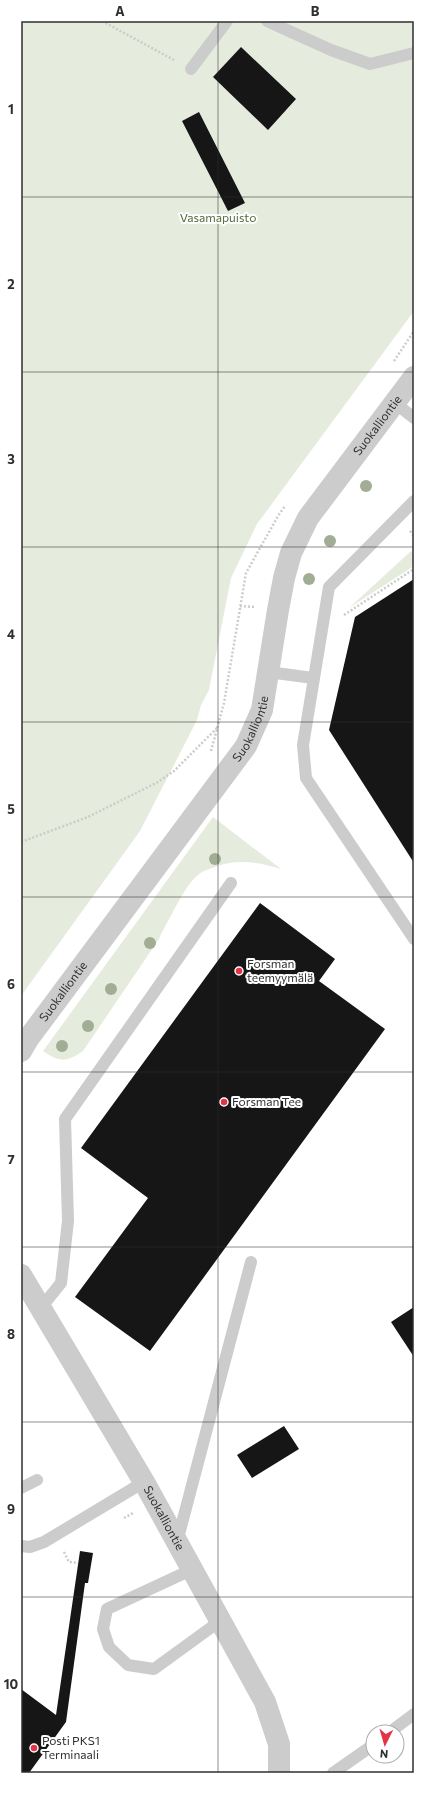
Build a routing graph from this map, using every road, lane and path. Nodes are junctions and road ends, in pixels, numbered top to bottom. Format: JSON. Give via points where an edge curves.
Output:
{"nodes":[{"id":1,"x":102,"y":21,"type":"edge"},
{"id":2,"x":227,"y":21,"type":"edge"},
{"id":3,"x":267,"y":21,"type":"edge"},
{"id":4,"x":414,"y":52,"type":"edge"},
{"id":5,"x":191,"y":69,"type":"joint"},
{"id":6,"x":414,"y":377,"type":"edge"},
{"id":7,"x":395,"y":403,"type":"junction"},
{"id":8,"x":414,"y":418,"type":"edge"},
{"id":9,"x":414,"y":501,"type":"edge"},
{"id":10,"x":414,"y":569,"type":"edge"},
{"id":11,"x":263,"y":608,"type":"dead end"},
{"id":12,"x":339,"y":618,"type":"dead end"},
{"id":13,"x":268,"y":672,"type":"junction"},
{"id":14,"x":313,"y":678,"type":"junction"},
{"id":15,"x":21,"y":842,"type":"edge"},
{"id":16,"x":231,"y":883,"type":"dead end"},
{"id":17,"x":414,"y":938,"type":"edge"},
{"id":18,"x":21,"y":1051,"type":"edge"},
{"id":19,"x":251,"y":1262,"type":"dead end"},
{"id":20,"x":21,"y":1275,"type":"edge"},
{"id":21,"x":40,"y":1309,"type":"junction"},
{"id":22,"x":37,"y":1480,"type":"dead end"},
{"id":23,"x":144,"y":1482,"type":"junction"},
{"id":24,"x":21,"y":1488,"type":"edge"},
{"id":25,"x":176,"y":1543,"type":"junction"},
{"id":26,"x":21,"y":1546,"type":"edge"},
{"id":27,"x":62,"y":1549,"type":"dead end"},
{"id":28,"x":78,"y":1563,"type":"dead end"},
{"id":29,"x":191,"y":1570,"type":"junction"},
{"id":30,"x":220,"y":1621,"type":"junction"},
{"id":31,"x":414,"y":1714,"type":"edge"},
{"id":32,"x":401,"y":1724,"type":"edge"},
{"id":33,"x":365,"y":1751,"type":"edge"},
{"id":34,"x":279,"y":1773,"type":"edge"},
{"id":35,"x":333,"y":1773,"type":"edge"}],
"edges":[{"from":1,"to":5,"type":"path"},
{"from":2,"to":5,"type":"lane"},
{"from":3,"to":4,"type":"lane","via":[[331,50],[370,64]]},
{"from":6,"to":7,"type":"street","name":"Suokalliontie"},
{"from":7,"to":8,"type":"lane"},
{"from":7,"to":13,"type":"street","name":"Suokalliontie","via":[[308,518],[291,553],[281,590]]},
{"from":9,"to":14,"type":"lane","via":[[329,587]]},
{"from":10,"to":12,"type":"path"},
{"from":11,"to":15,"type":"path","via":[[240,606],[218,727],[174,771],[158,782],[88,817]]},
{"from":13,"to":14,"type":"lane"},
{"from":13,"to":18,"type":"street","name":"Suokalliontie","via":[[262,710],[246,746]]},
{"from":14,"to":17,"type":"lane","via":[[302,745],[306,778]]},
{"from":16,"to":21,"type":"lane","via":[[65,1119],[68,1221],[61,1283]]},
{"from":19,"to":25,"type":"lane"},
{"from":20,"to":21,"type":"street","name":"Suokalliontie"},
{"from":21,"to":23,"type":"street","name":"Suokalliontie"},
{"from":22,"to":24,"type":"lane"},
{"from":23,"to":25,"type":"street","name":"Suokalliontie"},
{"from":23,"to":26,"type":"lane","via":[[44,1542],[30,1547]]},
{"from":25,"to":29,"type":"street","name":"Suokalliontie"},
{"from":27,"to":28,"type":"path","via":[[69,1562]]},
{"from":29,"to":30,"type":"street","name":"Suokalliontie"},
{"from":29,"to":30,"type":"lane","via":[[107,1609],[103,1629],[109,1648],[128,1665],[154,1669]]},
{"from":30,"to":34,"type":"street","name":"Suokalliontie","via":[[265,1702],[278,1744]]},
{"from":31,"to":32,"type":"lane"},
{"from":33,"to":35,"type":"lane"}]}
